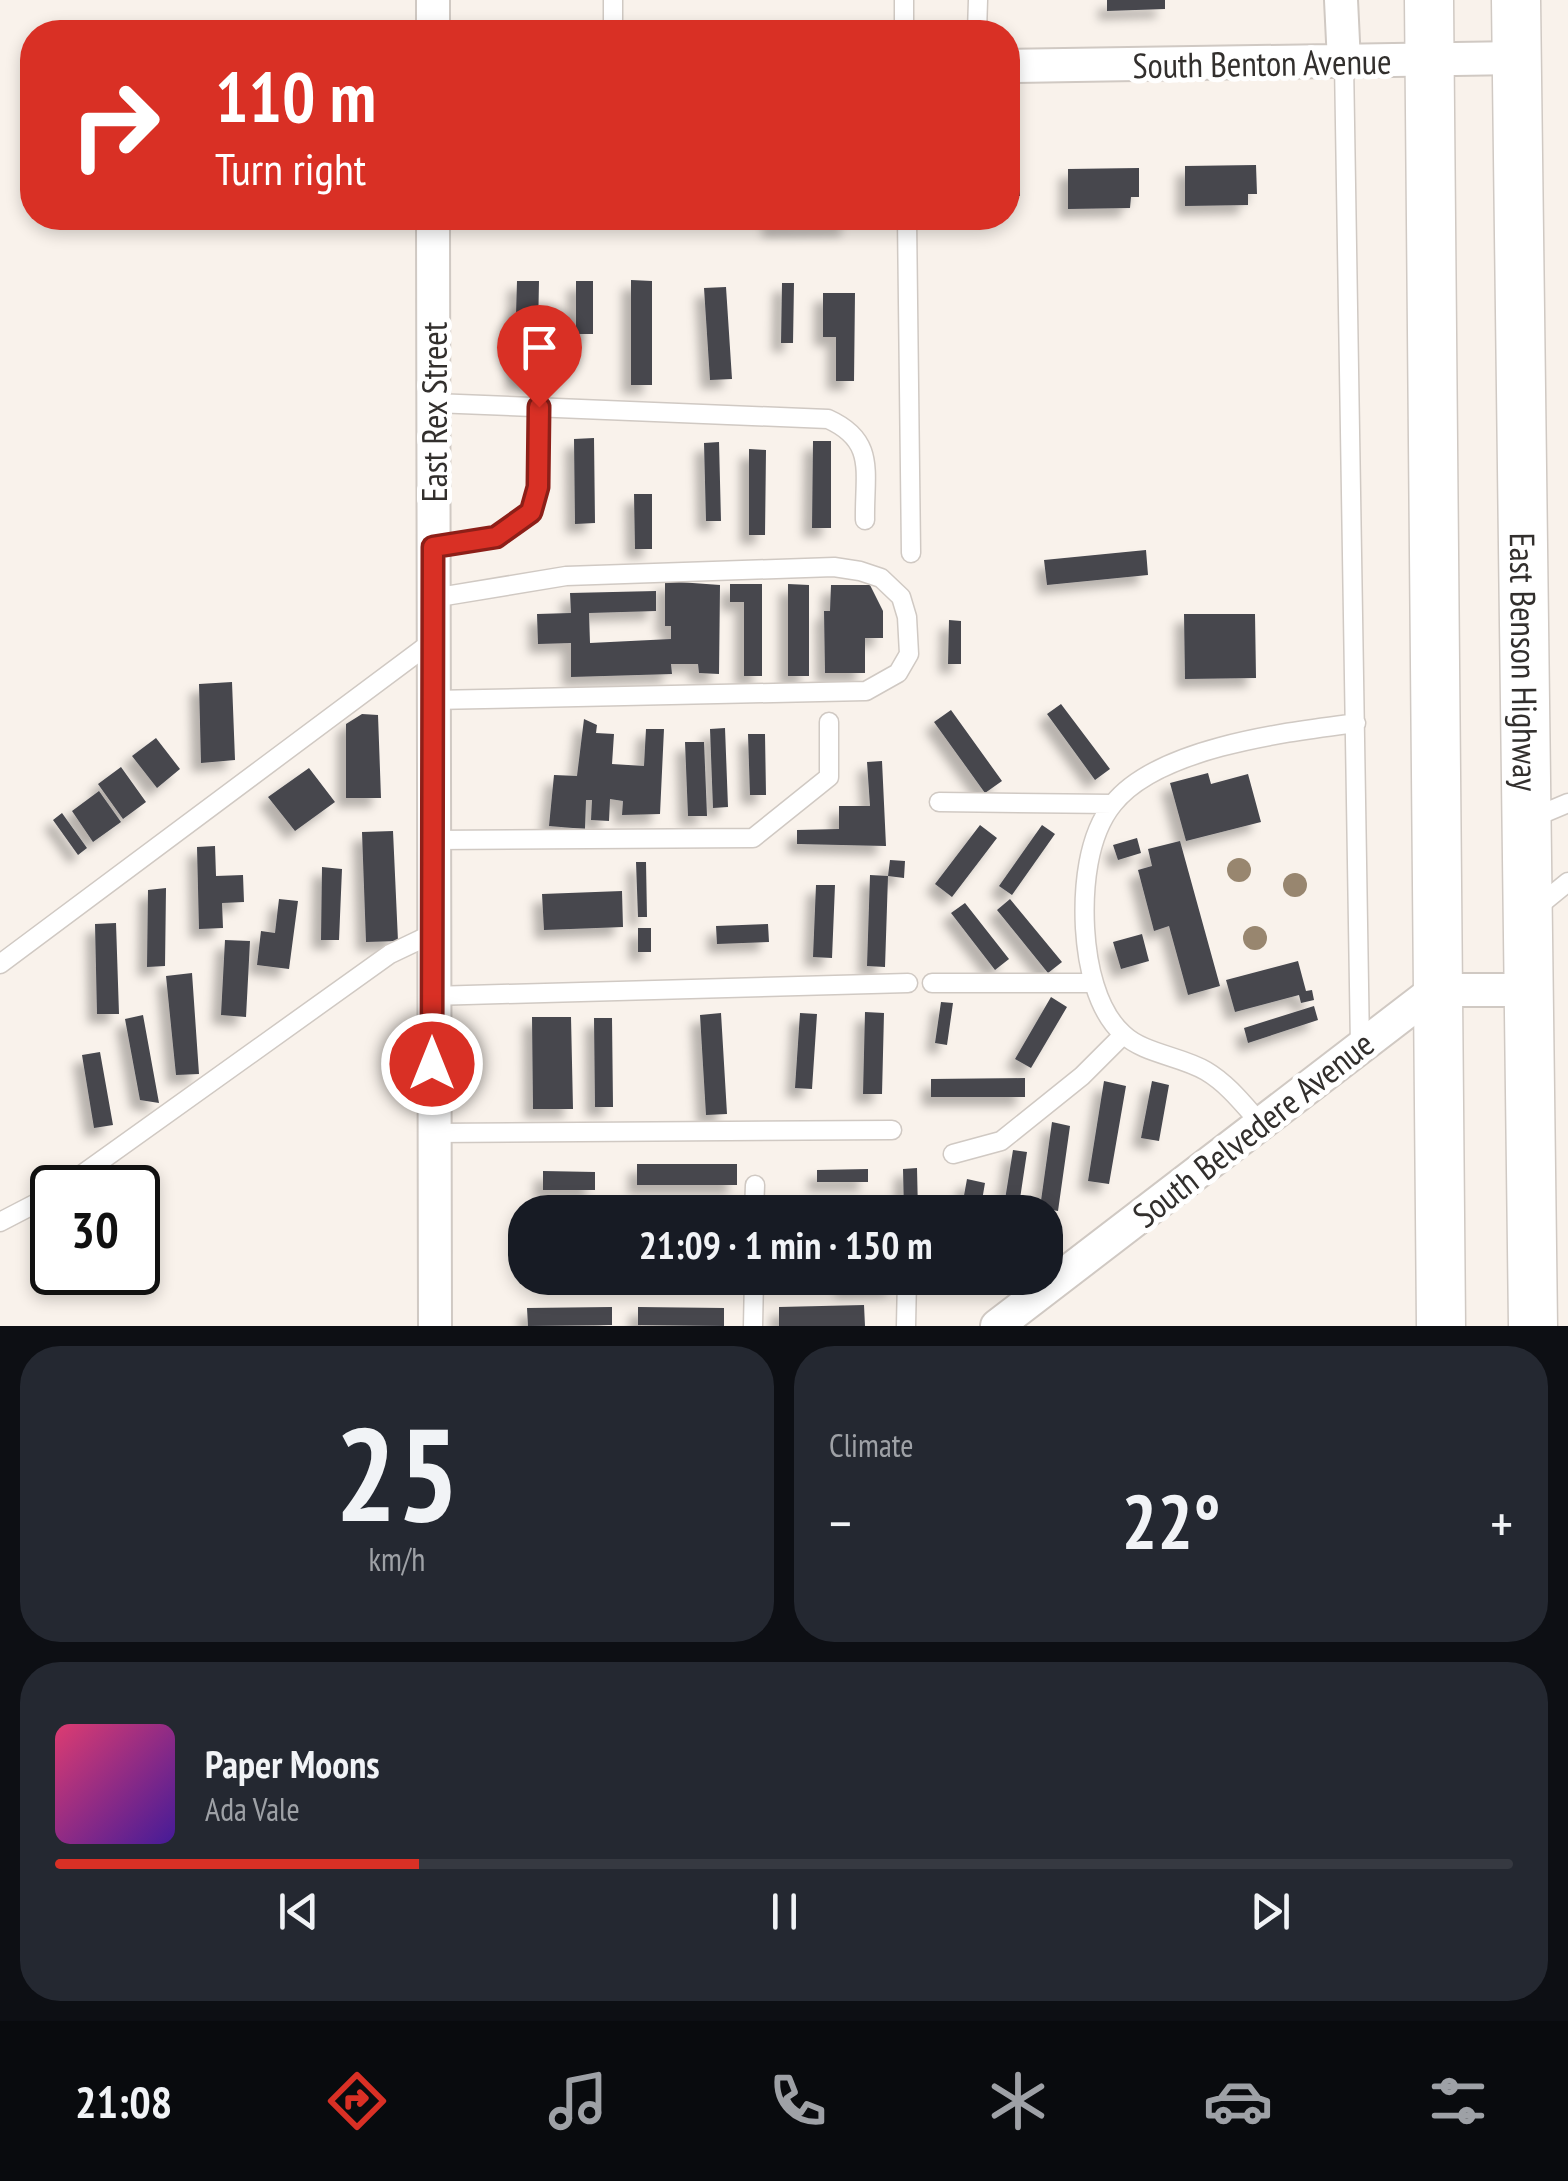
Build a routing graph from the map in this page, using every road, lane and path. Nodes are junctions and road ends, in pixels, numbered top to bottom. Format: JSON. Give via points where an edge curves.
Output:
{"nodes":[{"id":1,"x":1341,"y":0,"type":"edge"},
{"id":2,"x":1429,"y":0,"type":"edge"},
{"id":3,"x":1516,"y":0,"type":"edge"},
{"id":4,"x":1516,"y":58,"type":"junction"},
{"id":5,"x":1430,"y":60,"type":"junction"},
{"id":6,"x":1344,"y":62,"type":"junction"},
{"id":7,"x":1020,"y":66,"type":"edge"},
{"id":8,"x":433,"y":230,"type":"edge"},
{"id":9,"x":907,"y":230,"type":"edge"},
{"id":10,"x":434,"y":403,"type":"junction"},
{"id":11,"x":539,"y":407,"type":"junction"},
{"id":12,"x":865,"y":520,"type":"dead end"},
{"id":13,"x":433,"y":547,"type":"junction"},
{"id":14,"x":911,"y":553,"type":"dead end"},
{"id":15,"x":432,"y":598,"type":"junction"},
{"id":16,"x":433,"y":640,"type":"junction"},
{"id":17,"x":432,"y":700,"type":"junction"},
{"id":18,"x":829,"y":722,"type":"dead end"},
{"id":19,"x":1356,"y":723,"type":"junction"},
{"id":20,"x":938,"y":802,"type":"dead end"},
{"id":21,"x":1113,"y":804,"type":"junction"},
{"id":22,"x":1549,"y":812,"type":"edge"},
{"id":23,"x":432,"y":840,"type":"junction"},
{"id":24,"x":1568,"y":882,"type":"edge"},
{"id":25,"x":1528,"y":915,"type":"junction"},
{"id":26,"x":432,"y":934,"type":"junction"},
{"id":27,"x":0,"y":964,"type":"edge"},
{"id":28,"x":932,"y":982,"type":"dead end"},
{"id":29,"x":908,"y":983,"type":"dead end"},
{"id":30,"x":1093,"y":983,"type":"junction"},
{"id":31,"x":1435,"y":990,"type":"junction"},
{"id":32,"x":1529,"y":990,"type":"junction"},
{"id":33,"x":432,"y":996,"type":"junction"},
{"id":34,"x":1123,"y":1035,"type":"junction"},
{"id":35,"x":1360,"y":1047,"type":"junction"},
{"id":36,"x":1261,"y":1124,"type":"junction"},
{"id":37,"x":892,"y":1130,"type":"dead end"},
{"id":38,"x":432,"y":1133,"type":"junction"},
{"id":39,"x":953,"y":1154,"type":"dead end"},
{"id":40,"x":95,"y":1165,"type":"edge"},
{"id":41,"x":754,"y":1185,"type":"dead end"},
{"id":42,"x":754,"y":1195,"type":"edge"},
{"id":43,"x":30,"y":1206,"type":"edge"},
{"id":44,"x":0,"y":1222,"type":"edge"},
{"id":45,"x":754,"y":1295,"type":"edge"},
{"id":46,"x":907,"y":1295,"type":"edge"},
{"id":47,"x":434,"y":1326,"type":"edge"},
{"id":48,"x":753,"y":1326,"type":"edge"},
{"id":49,"x":906,"y":1326,"type":"edge"},
{"id":50,"x":997,"y":1326,"type":"edge"},
{"id":51,"x":1442,"y":1326,"type":"edge"},
{"id":52,"x":1533,"y":1326,"type":"edge"}],
"edges":[{"from":1,"to":6,"type":"street"},
{"from":2,"to":5,"type":"main road"},
{"from":3,"to":4,"type":"main road","name":"East Benson Highway"},
{"from":4,"to":5,"type":"street","name":"South Benton Avenue"},
{"from":4,"to":22,"type":"main road","name":"East Benson Highway"},
{"from":5,"to":6,"type":"street","name":"South Benton Avenue"},
{"from":5,"to":31,"type":"main road"},
{"from":6,"to":7,"type":"street","name":"South Benton Avenue"},
{"from":6,"to":19,"type":"lane"},
{"from":8,"to":10,"type":"street","name":"East Rex Street"},
{"from":9,"to":14,"type":"lane"},
{"from":10,"to":11,"type":"lane"},
{"from":10,"to":13,"type":"street","name":"East Rex Street"},
{"from":11,"to":12,"type":"lane","via":[[828,419],[851,429],[863,445]]},
{"from":11,"to":13,"type":"lane","via":[[538,487],[531,512],[496,537]]},
{"from":13,"to":15,"type":"street","name":"East Rex Street"},
{"from":15,"to":16,"type":"street","name":"East Rex Street"},
{"from":15,"to":17,"type":"lane","via":[[566,576],[834,567],[881,578],[901,597],[909,654],[898,673],[866,691]]},
{"from":16,"to":17,"type":"street","name":"East Rex Street"},
{"from":16,"to":27,"type":"lane"},
{"from":17,"to":23,"type":"street","name":"East Rex Street"},
{"from":18,"to":23,"type":"lane","via":[[829,777],[753,838]]},
{"from":19,"to":21,"type":"lane","via":[[1178,761]]},
{"from":19,"to":35,"type":"lane"},
{"from":20,"to":21,"type":"lane"},
{"from":21,"to":30,"type":"lane","via":[[1091,851],[1084,903]]},
{"from":22,"to":25,"type":"main road","name":"East Benson Highway"},
{"from":23,"to":26,"type":"street","name":"East Rex Street"},
{"from":24,"to":25,"type":"lane"},
{"from":25,"to":32,"type":"main road","name":"East Benson Highway"},
{"from":26,"to":33,"type":"street","name":"East Rex Street"},
{"from":26,"to":40,"type":"lane","via":[[390,954]]},
{"from":28,"to":30,"type":"lane"},
{"from":29,"to":33,"type":"lane"},
{"from":30,"to":34,"type":"lane"},
{"from":31,"to":32,"type":"street"},
{"from":31,"to":35,"type":"street","name":"South Belvedere Avenue"},
{"from":31,"to":51,"type":"main road"},
{"from":32,"to":52,"type":"main road","name":"East Benson Highway"},
{"from":33,"to":38,"type":"street","name":"East Rex Street"},
{"from":34,"to":36,"type":"lane","via":[[1207,1072]]},
{"from":34,"to":39,"type":"lane","via":[[1001,1141]]},
{"from":35,"to":36,"type":"street","name":"South Belvedere Avenue"},
{"from":36,"to":50,"type":"street","name":"South Belvedere Avenue"},
{"from":37,"to":38,"type":"lane"},
{"from":38,"to":47,"type":"street","name":"East Rex Street"},
{"from":41,"to":42,"type":"lane"},
{"from":43,"to":44,"type":"lane"},
{"from":45,"to":48,"type":"lane"},
{"from":46,"to":49,"type":"lane"}]}
